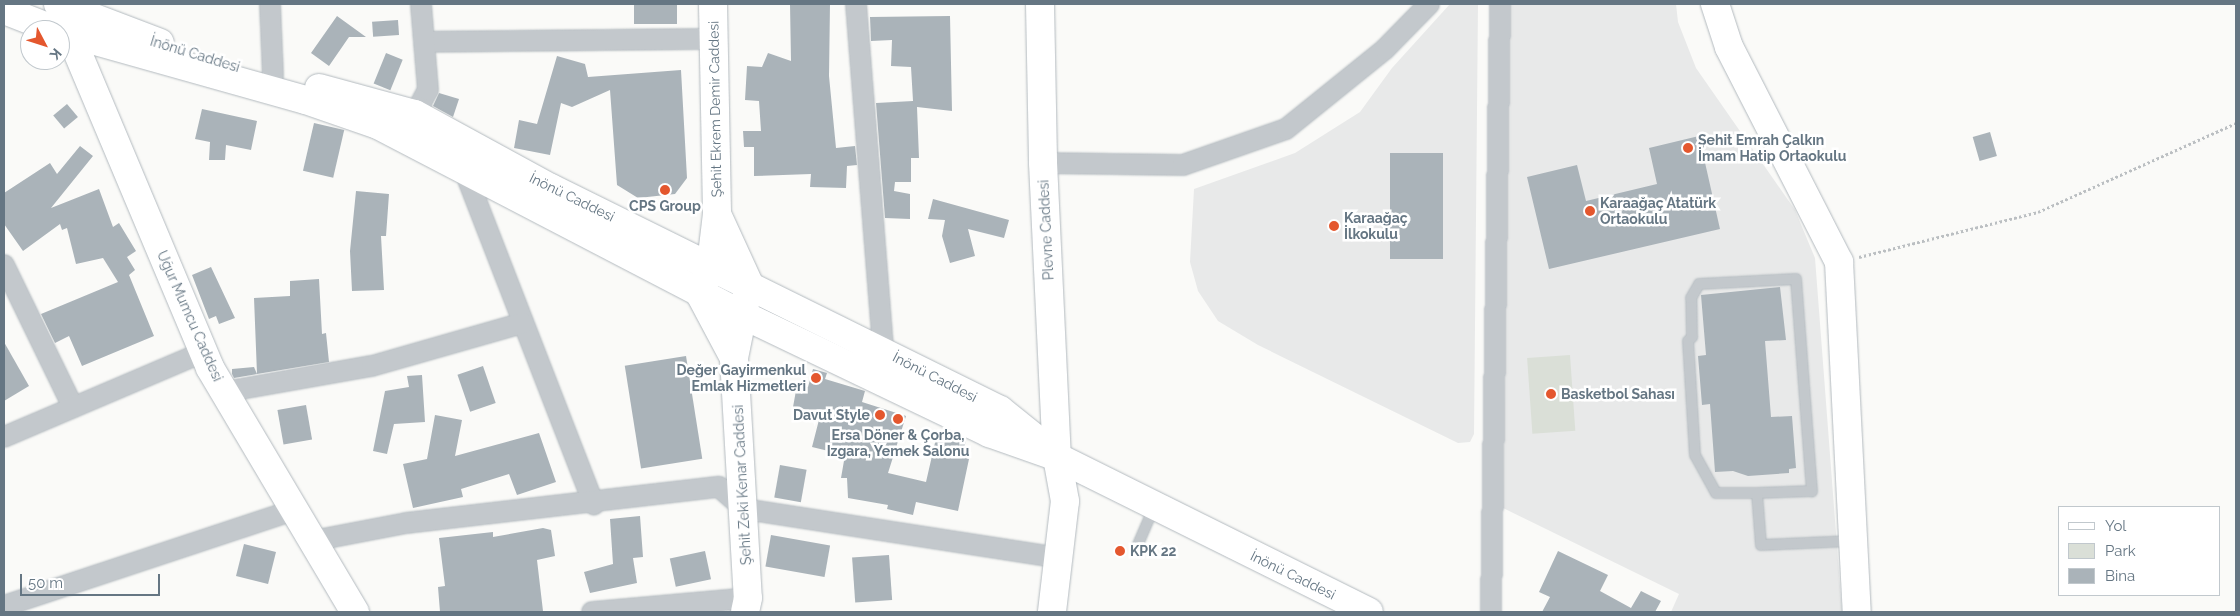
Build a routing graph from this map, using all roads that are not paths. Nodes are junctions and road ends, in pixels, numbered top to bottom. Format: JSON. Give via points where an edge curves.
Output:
{"nodes":[{"id":1,"x":54,"y":4,"type":"edge"},
{"id":2,"x":58,"y":4,"type":"edge"},
{"id":3,"x":270,"y":4,"type":"edge"},
{"id":4,"x":421,"y":4,"type":"edge"},
{"id":5,"x":713,"y":4,"type":"edge"},
{"id":6,"x":856,"y":4,"type":"edge"},
{"id":7,"x":1040,"y":4,"type":"edge"},
{"id":8,"x":1429,"y":4,"type":"edge"},
{"id":9,"x":1500,"y":4,"type":"edge"},
{"id":10,"x":1715,"y":4,"type":"edge"},
{"id":11,"x":4,"y":10,"type":"edge"},
{"id":12,"x":30,"y":20,"type":"edge"},
{"id":13,"x":59,"y":20,"type":"edge"},
{"id":14,"x":70,"y":34,"type":"edge"},
{"id":15,"x":714,"y":38,"type":"junction"},
{"id":16,"x":424,"y":42,"type":"junction"},
{"id":17,"x":70,"y":50,"type":"edge"},
{"id":18,"x":273,"y":76,"type":"junction"},
{"id":19,"x":415,"y":114,"type":"junction"},
{"id":20,"x":1043,"y":164,"type":"junction"},
{"id":21,"x":463,"y":167,"type":"junction"},
{"id":22,"x":717,"y":214,"type":"junction"},
{"id":23,"x":711,"y":264,"type":"junction"},
{"id":24,"x":4,"y":265,"type":"edge"},
{"id":25,"x":749,"y":284,"type":"junction"},
{"id":26,"x":700,"y":294,"type":"junction"},
{"id":27,"x":745,"y":316,"type":"junction"},
{"id":28,"x":523,"y":323,"type":"junction"},
{"id":29,"x":883,"y":350,"type":"junction"},
{"id":30,"x":203,"y":352,"type":"junction"},
{"id":31,"x":734,"y":358,"type":"junction"},
{"id":32,"x":224,"y":392,"type":"junction"},
{"id":33,"x":73,"y":407,"type":"junction"},
{"id":34,"x":4,"y":436,"type":"edge"},
{"id":35,"x":1056,"y":456,"type":"junction"},
{"id":36,"x":1757,"y":493,"type":"junction"},
{"id":37,"x":594,"y":504,"type":"junction"},
{"id":38,"x":1154,"y":506,"type":"junction"},
{"id":39,"x":744,"y":509,"type":"junction"},
{"id":40,"x":294,"y":510,"type":"junction"},
{"id":41,"x":312,"y":541,"type":"junction"},
{"id":42,"x":1852,"y":541,"type":"junction"},
{"id":43,"x":1136,"y":549,"type":"dead end"},
{"id":44,"x":1059,"y":558,"type":"junction"},
{"id":45,"x":747,"y":605,"type":"edge"},
{"id":46,"x":4,"y":606,"type":"edge"},
{"id":47,"x":355,"y":612,"type":"edge"},
{"id":48,"x":592,"y":612,"type":"edge"},
{"id":49,"x":1052,"y":612,"type":"edge"},
{"id":50,"x":1369,"y":612,"type":"edge"},
{"id":51,"x":1491,"y":612,"type":"edge"},
{"id":52,"x":1857,"y":612,"type":"edge"}],
"edges":[{"from":1,"to":13,"type":"street","name":"Uğur Mumcu Caddesi"},
{"from":2,"to":18,"type":"street","name":"İnönü Caddesi","via":[[128,33]]},
{"from":3,"to":18,"type":"street"},
{"from":4,"to":16,"type":"street"},
{"from":5,"to":15,"type":"street","name":"Şehit Ekrem Demir Caddesi"},
{"from":6,"to":29,"type":"street"},
{"from":7,"to":20,"type":"street","name":"Plevne Caddesi"},
{"from":8,"to":20,"type":"street","via":[[1385,49],[1286,130],[1184,165]]},
{"from":9,"to":51,"type":"street"},
{"from":10,"to":42,"type":"street","via":[[1729,47],[1839,262]]},
{"from":11,"to":12,"type":"street","name":"İnönü Caddesi"},
{"from":14,"to":21,"type":"street","name":"İnönü Caddesi","via":[[306,100],[378,125]]},
{"from":15,"to":16,"type":"street"},
{"from":15,"to":22,"type":"street","name":"Şehit Ekrem Demir Caddesi"},
{"from":16,"to":19,"type":"street","via":[[428,90]]},
{"from":17,"to":30,"type":"street","name":"Uğur Mumcu Caddesi"},
{"from":18,"to":19,"type":"street","name":"İnönü Caddesi"},
{"from":19,"to":23,"type":"street","name":"İnönü Caddesi","via":[[551,188]]},
{"from":20,"to":35,"type":"street","name":"Plevne Caddesi"},
{"from":21,"to":26,"type":"street","name":"İnönü Caddesi"},
{"from":21,"to":28,"type":"street"},
{"from":22,"to":23,"type":"street","name":"Şehit Ekrem Demir Caddesi"},
{"from":22,"to":25,"type":"street"},
{"from":23,"to":25,"type":"street","name":"İnönü Caddesi"},
{"from":23,"to":26,"type":"street","name":"Şehit Ekrem Demir Caddesi"},
{"from":24,"to":33,"type":"street"},
{"from":25,"to":27,"type":"street"},
{"from":25,"to":29,"type":"street","name":"İnönü Caddesi"},
{"from":26,"to":27,"type":"street","name":"İnönü Caddesi"},
{"from":26,"to":31,"type":"street"},
{"from":27,"to":31,"type":"street"},
{"from":27,"to":35,"type":"street","name":"İnönü Caddesi","via":[[989,433]]},
{"from":28,"to":32,"type":"street","via":[[372,366]]},
{"from":28,"to":37,"type":"street"},
{"from":29,"to":35,"type":"street","name":"İnönü Caddesi","via":[[1000,410]]},
{"from":30,"to":32,"type":"street","name":"Uğur Mumcu Caddesi"},
{"from":30,"to":33,"type":"street"},
{"from":31,"to":39,"type":"street","name":"Şehit Zeki Kenar Caddesi"},
{"from":32,"to":40,"type":"street","name":"Uğur Mumcu Caddesi"},
{"from":33,"to":34,"type":"street"},
{"from":35,"to":38,"type":"street","name":"İnönü Caddesi"},
{"from":35,"to":44,"type":"street","name":"Plevne Caddesi","via":[[1065,501]]},
{"from":36,"to":36,"type":"lane","via":[[1812,491],[1796,279],[1699,284],[1691,298],[1692,337],[1688,341],[1695,455],[1716,493]]},
{"from":36,"to":42,"type":"lane","via":[[1761,545]]},
{"from":37,"to":39,"type":"street","via":[[719,487]]},
{"from":37,"to":41,"type":"street","via":[[406,523]]},
{"from":38,"to":43,"type":"lane"},
{"from":38,"to":50,"type":"street","name":"İnönü Caddesi"},
{"from":39,"to":44,"type":"street"},
{"from":39,"to":45,"type":"street","name":"Şehit Zeki Kenar Caddesi"},
{"from":40,"to":41,"type":"street","name":"Uğur Mumcu Caddesi"},
{"from":40,"to":46,"type":"street"},
{"from":41,"to":47,"type":"street","name":"Uğur Mumcu Caddesi"},
{"from":42,"to":52,"type":"street"},
{"from":44,"to":49,"type":"street","name":"Plevne Caddesi"},
{"from":45,"to":48,"type":"street"}]}
